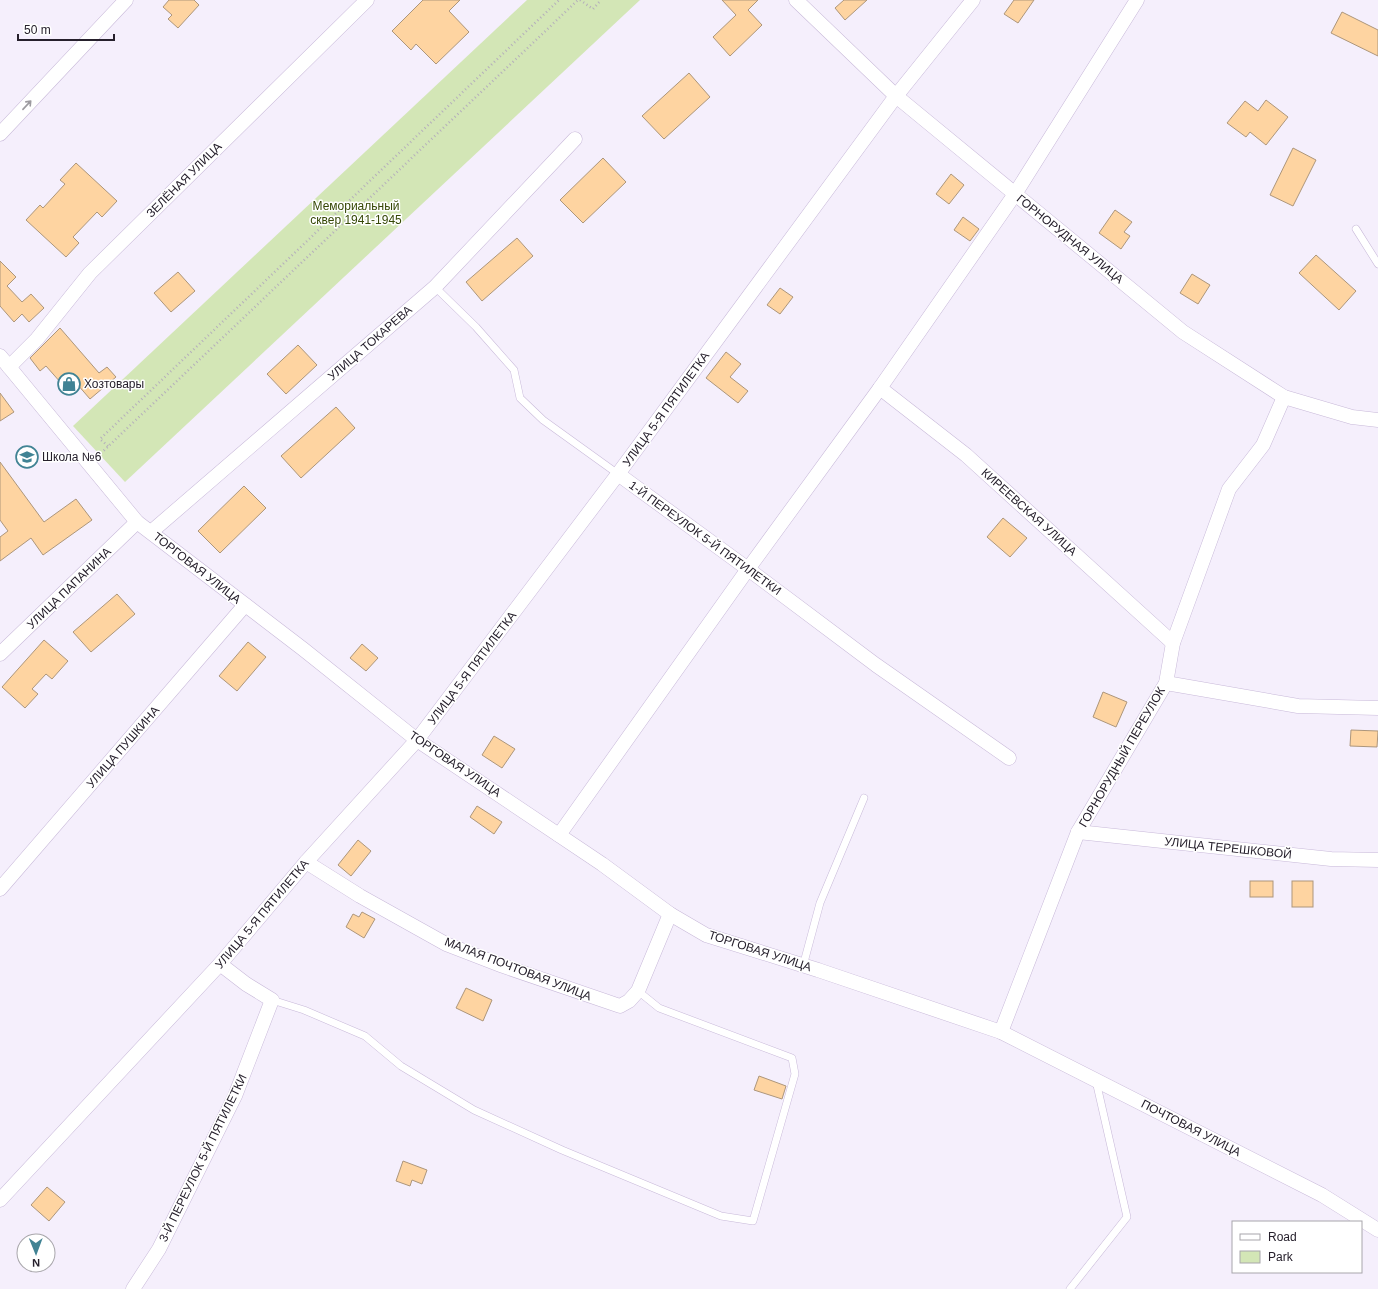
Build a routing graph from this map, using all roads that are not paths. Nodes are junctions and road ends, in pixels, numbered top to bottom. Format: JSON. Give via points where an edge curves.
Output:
{"nodes":[{"id":1,"x":126,"y":0,"type":"edge"},
{"id":2,"x":367,"y":0,"type":"edge"},
{"id":3,"x":796,"y":0,"type":"edge"},
{"id":4,"x":973,"y":0,"type":"edge"},
{"id":5,"x":1137,"y":0,"type":"edge"},
{"id":6,"x":896,"y":96,"type":"junction"},
{"id":7,"x":0,"y":134,"type":"edge"},
{"id":8,"x":575,"y":139,"type":"dead end"},
{"id":9,"x":1015,"y":194,"type":"junction"},
{"id":10,"x":1356,"y":229,"type":"dead end"},
{"id":11,"x":1378,"y":264,"type":"edge"},
{"id":12,"x":435,"y":287,"type":"junction"},
{"id":13,"x":4,"y":362,"type":"edge"},
{"id":14,"x":880,"y":388,"type":"junction"},
{"id":15,"x":1284,"y":397,"type":"junction"},
{"id":16,"x":1378,"y":420,"type":"edge"},
{"id":17,"x":618,"y":474,"type":"junction"},
{"id":18,"x":138,"y":522,"type":"junction"},
{"id":19,"x":151,"y":532,"type":"junction"},
{"id":20,"x":748,"y":569,"type":"junction"},
{"id":21,"x":245,"y":605,"type":"junction"},
{"id":22,"x":1172,"y":643,"type":"junction"},
{"id":23,"x":0,"y":654,"type":"edge"},
{"id":24,"x":1166,"y":683,"type":"junction"},
{"id":25,"x":1378,"y":708,"type":"edge"},
{"id":26,"x":417,"y":740,"type":"junction"},
{"id":27,"x":1009,"y":758,"type":"dead end"},
{"id":28,"x":864,"y":798,"type":"dead end"},
{"id":29,"x":1078,"y":832,"type":"junction"},
{"id":30,"x":558,"y":835,"type":"junction"},
{"id":31,"x":1378,"y":860,"type":"edge"},
{"id":32,"x":306,"y":862,"type":"junction"},
{"id":33,"x":0,"y":889,"type":"edge"},
{"id":34,"x":670,"y":914,"type":"junction"},
{"id":35,"x":220,"y":964,"type":"junction"},
{"id":36,"x":803,"y":966,"type":"junction"},
{"id":37,"x":638,"y":991,"type":"junction"},
{"id":38,"x":272,"y":1000,"type":"junction"},
{"id":39,"x":1001,"y":1032,"type":"junction"},
{"id":40,"x":1096,"y":1080,"type":"junction"},
{"id":41,"x":0,"y":1200,"type":"edge"},
{"id":42,"x":1378,"y":1230,"type":"edge"},
{"id":43,"x":134,"y":1289,"type":"edge"},
{"id":44,"x":1070,"y":1289,"type":"edge"}],
"edges":[{"from":7,"to":1,"type":"street","one_way":true},
{"from":2,"to":13,"type":"street","name":"ЗЕЛЁНАЯ УЛИЦА","via":[[90,273],[37,339]]},
{"from":3,"to":6,"type":"street","name":"ГОРНОРУДНАЯ УЛИЦА"},
{"from":4,"to":6,"type":"street"},
{"from":5,"to":9,"type":"street"},
{"from":6,"to":9,"type":"street","name":"ГОРНОРУДНАЯ УЛИЦА"},
{"from":6,"to":17,"type":"street","name":"УЛИЦА 5-Я ПЯТИЛЕТКА"},
{"from":8,"to":12,"type":"street","name":"УЛИЦА ТОКАРЕВА"},
{"from":9,"to":14,"type":"street"},
{"from":9,"to":15,"type":"street","name":"ГОРНОРУДНАЯ УЛИЦА","via":[[1183,332]]},
{"from":10,"to":11,"type":"lane"},
{"from":12,"to":17,"type":"lane","name":"1-Й ПЕРЕУЛОК 5-Й ПЯТИЛЕТКИ","via":[[476,327],[514,370],[520,398],[543,420]]},
{"from":12,"to":19,"type":"street","name":"УЛИЦА ТОКАРЕВА"},
{"from":13,"to":18,"type":"street","name":"ТОРГОВАЯ УЛИЦА"},
{"from":14,"to":20,"type":"street"},
{"from":14,"to":22,"type":"street","name":"КИРЕЕВСКАЯ УЛИЦА","via":[[966,455]]},
{"from":15,"to":16,"type":"street","name":"ГОРНОРУДНАЯ УЛИЦА","via":[[1352,417]]},
{"from":15,"to":22,"type":"street","name":"ГОРНОРУДНЫЙ ПЕРЕУЛОК","via":[[1263,445],[1229,489]]},
{"from":17,"to":20,"type":"street","name":"1-Й ПЕРЕУЛОК 5-Й ПЯТИЛЕТКИ"},
{"from":17,"to":26,"type":"street","name":"УЛИЦА 5-Я ПЯТИЛЕТКА"},
{"from":18,"to":19,"type":"street","name":"ТОРГОВАЯ УЛИЦА"},
{"from":18,"to":23,"type":"street","name":"УЛИЦА ПАПАНИНА"},
{"from":19,"to":21,"type":"street","name":"ТОРГОВАЯ УЛИЦА"},
{"from":20,"to":27,"type":"street","name":"1-Й ПЕРЕУЛОК 5-Й ПЯТИЛЕТКИ","via":[[876,665]]},
{"from":20,"to":30,"type":"street"},
{"from":21,"to":26,"type":"street","name":"ТОРГОВАЯ УЛИЦА"},
{"from":21,"to":33,"type":"street","name":"УЛИЦА ПУШКИНА"},
{"from":22,"to":24,"type":"street","name":"ГОРНОРУДНЫЙ ПЕРЕУЛОК"},
{"from":24,"to":25,"type":"street","via":[[1298,706]]},
{"from":24,"to":29,"type":"street","name":"ГОРНОРУДНЫЙ ПЕРЕУЛОК"},
{"from":26,"to":30,"type":"street","name":"ТОРГОВАЯ УЛИЦА"},
{"from":26,"to":32,"type":"street","name":"УЛИЦА 5-Я ПЯТИЛЕТКА"},
{"from":28,"to":36,"type":"lane","via":[[820,903]]},
{"from":29,"to":31,"type":"street","name":"УЛИЦА ТЕРЕШКОВОЙ","via":[[1331,859]]},
{"from":29,"to":39,"type":"street","name":"ГОРНОРУДНЫЙ ПЕРЕУЛОК"},
{"from":30,"to":34,"type":"street","name":"ТОРГОВАЯ УЛИЦА"},
{"from":32,"to":35,"type":"street","name":"УЛИЦА 5-Я ПЯТИЛЕТКА"},
{"from":32,"to":37,"type":"street","name":"МАЛАЯ ПОЧТОВАЯ УЛИЦА","via":[[360,896],[446,944],[620,1006],[629,1002]]},
{"from":34,"to":36,"type":"street","name":"ТОРГОВАЯ УЛИЦА","via":[[706,935]]},
{"from":34,"to":37,"type":"street","name":"МАЛАЯ ПОЧТОВАЯ УЛИЦА"},
{"from":35,"to":38,"type":"street"},
{"from":35,"to":41,"type":"street","name":"УЛИЦА 5-Я ПЯТИЛЕТКА"},
{"from":36,"to":39,"type":"street","name":"ТОРГОВАЯ УЛИЦА"},
{"from":37,"to":38,"type":"lane","via":[[659,1008],[792,1058],[795,1074],[753,1221],[721,1216],[562,1150],[474,1110],[401,1066],[365,1036],[304,1010]]},
{"from":38,"to":43,"type":"street","name":"3-Й ПЕРЕУЛОК 5-Й ПЯТИЛЕТКИ","via":[[235,1096],[159,1249]]},
{"from":39,"to":40,"type":"street","name":"ПОЧТОВАЯ УЛИЦА"},
{"from":40,"to":42,"type":"street","name":"ПОЧТОВАЯ УЛИЦА","via":[[1322,1195]]},
{"from":40,"to":44,"type":"lane","via":[[1126,1217]]}]}
